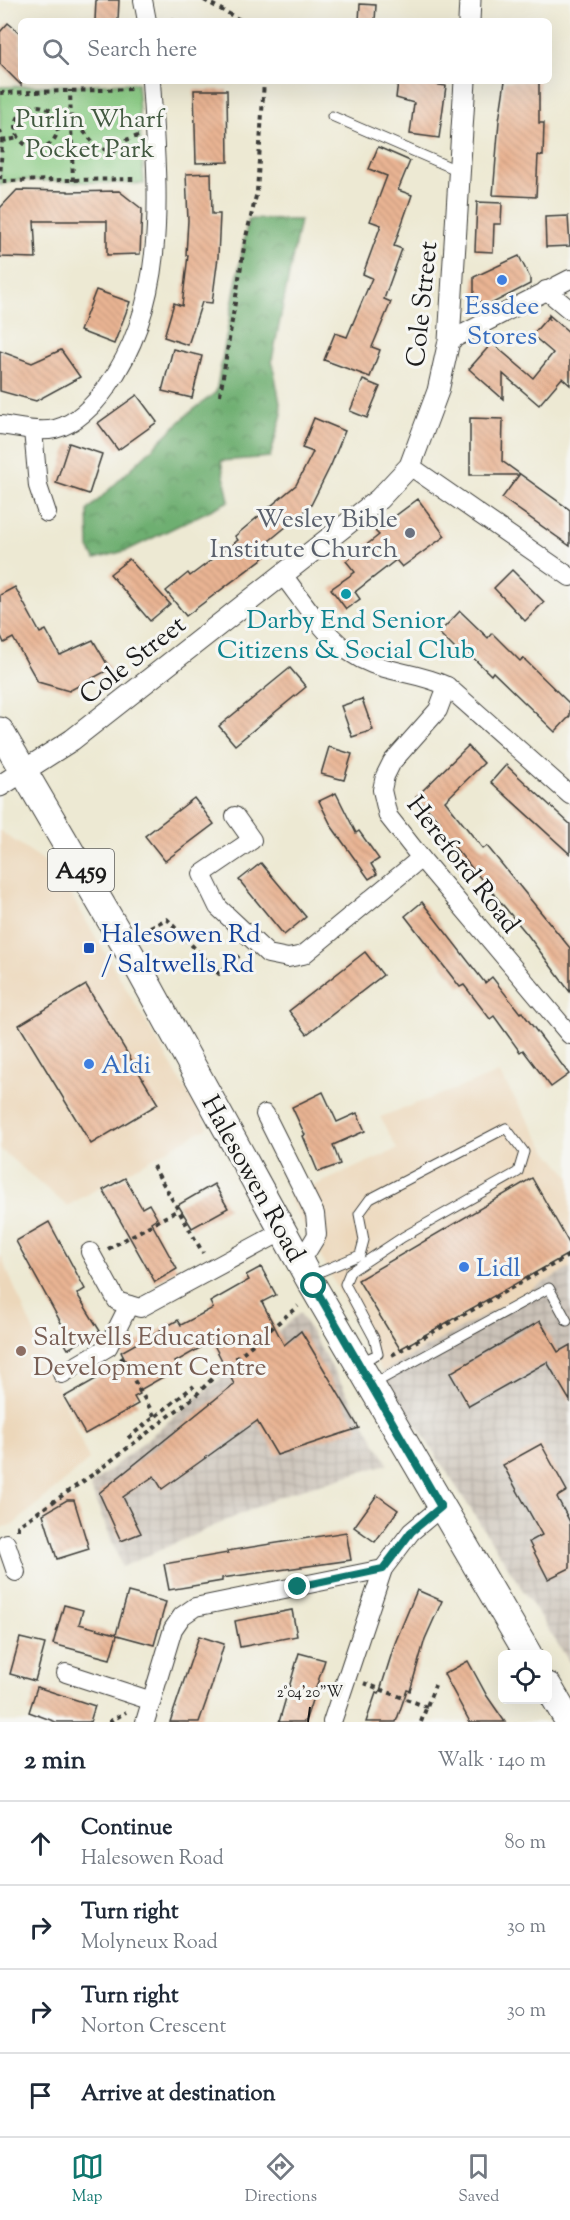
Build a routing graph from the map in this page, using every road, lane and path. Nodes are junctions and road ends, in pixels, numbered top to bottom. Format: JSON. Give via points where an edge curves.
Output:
{"nodes":[{"id":1,"x":143,"y":0,"type":"edge"},
{"id":2,"x":204,"y":0,"type":"edge"},
{"id":3,"x":470,"y":0,"type":"edge"},
{"id":4,"x":146,"y":18,"type":"edge"},
{"id":5,"x":237,"y":18,"type":"edge"},
{"id":6,"x":469,"y":18,"type":"edge"},
{"id":7,"x":264,"y":84,"type":"edge"},
{"id":8,"x":465,"y":84,"type":"edge"},
{"id":9,"x":152,"y":85,"type":"edge"},
{"id":10,"x":70,"y":90,"type":"junction"},
{"id":11,"x":0,"y":93,"type":"edge"},
{"id":12,"x":332,"y":116,"type":"dead end"},
{"id":13,"x":58,"y":124,"type":"junction"},
{"id":14,"x":71,"y":124,"type":"junction"},
{"id":15,"x":0,"y":130,"type":"edge"},
{"id":16,"x":153,"y":135,"type":"junction"},
{"id":17,"x":19,"y":138,"type":"junction"},
{"id":18,"x":2,"y":141,"type":"junction"},
{"id":19,"x":459,"y":171,"type":"junction"},
{"id":20,"x":156,"y":178,"type":"junction"},
{"id":21,"x":73,"y":181,"type":"junction"},
{"id":22,"x":570,"y":279,"type":"edge"},
{"id":23,"x":546,"y":290,"type":"junction"},
{"id":24,"x":570,"y":310,"type":"edge"},
{"id":25,"x":449,"y":340,"type":"junction"},
{"id":26,"x":220,"y":395,"type":"dead end"},
{"id":27,"x":0,"y":425,"type":"edge"},
{"id":28,"x":33,"y":430,"type":"junction"},
{"id":29,"x":410,"y":466,"type":"junction"},
{"id":30,"x":47,"y":513,"type":"dead end"},
{"id":31,"x":282,"y":574,"type":"junction"},
{"id":32,"x":570,"y":577,"type":"edge"},
{"id":33,"x":447,"y":686,"type":"junction"},
{"id":34,"x":0,"y":731,"type":"edge"},
{"id":35,"x":24,"y":771,"type":"junction"},
{"id":36,"x":0,"y":786,"type":"edge"},
{"id":37,"x":570,"y":795,"type":"edge"},
{"id":38,"x":235,"y":816,"type":"dead end"},
{"id":39,"x":421,"y":858,"type":"junction"},
{"id":40,"x":122,"y":941,"type":"junction"},
{"id":41,"x":254,"y":941,"type":"junction"},
{"id":42,"x":570,"y":1035,"type":"edge"},
{"id":43,"x":265,"y":1114,"type":"dead end"},
{"id":44,"x":153,"y":1166,"type":"dead end"},
{"id":45,"x":178,"y":1210,"type":"junction"},
{"id":46,"x":283,"y":1231,"type":"junction"},
{"id":47,"x":91,"y":1255,"type":"joint"},
{"id":48,"x":570,"y":1255,"type":"edge"},
{"id":49,"x":213,"y":1269,"type":"junction"},
{"id":50,"x":307,"y":1275,"type":"junction"},
{"id":51,"x":129,"y":1305,"type":"junction"},
{"id":52,"x":567,"y":1321,"type":"dead end"},
{"id":53,"x":112,"y":1340,"type":"junction"},
{"id":54,"x":363,"y":1373,"type":"junction"},
{"id":55,"x":62,"y":1374,"type":"dead end"},
{"id":56,"x":194,"y":1386,"type":"dead end"},
{"id":57,"x":155,"y":1417,"type":"junction"},
{"id":58,"x":128,"y":1438,"type":"dead end"},
{"id":59,"x":441,"y":1507,"type":"junction"},
{"id":60,"x":9,"y":1543,"type":"edge"},
{"id":61,"x":383,"y":1569,"type":"junction"},
{"id":62,"x":16,"y":1572,"type":"dead end"},
{"id":63,"x":526,"y":1650,"type":"edge"},
{"id":64,"x":66,"y":1673,"type":"dead end"},
{"id":65,"x":347,"y":1676,"type":"junction"},
{"id":66,"x":435,"y":1685,"type":"dead end"},
{"id":67,"x":552,"y":1693,"type":"edge"},
{"id":68,"x":152,"y":1701,"type":"junction"},
{"id":69,"x":428,"y":1707,"type":"junction"},
{"id":70,"x":145,"y":1722,"type":"edge"},
{"id":71,"x":332,"y":1722,"type":"edge"},
{"id":72,"x":421,"y":1722,"type":"edge"},
{"id":73,"x":569,"y":1722,"type":"edge"}],
"edges":[{"from":1,"to":4,"type":"street"},
{"from":2,"to":5,"type":"path"},
{"from":3,"to":6,"type":"street"},
{"from":7,"to":26,"type":"path","via":[[257,192],[245,241]]},
{"from":8,"to":19,"type":"street","name":"Cole Street"},
{"from":9,"to":10,"type":"path"},
{"from":9,"to":16,"type":"street"},
{"from":10,"to":11,"type":"path"},
{"from":10,"to":14,"type":"path"},
{"from":12,"to":19,"type":"lane"},
{"from":13,"to":14,"type":"path"},
{"from":13,"to":17,"type":"path","via":[[55,138],[44,147],[30,147]]},
{"from":13,"to":17,"type":"path","via":[[47,108],[33,106],[18,118]]},
{"from":14,"to":16,"type":"path","via":[[80,126],[91,141],[106,151],[115,151],[133,137]]},
{"from":14,"to":21,"type":"path"},
{"from":15,"to":18,"type":"path"},
{"from":16,"to":20,"type":"street"},
{"from":17,"to":18,"type":"path"},
{"from":18,"to":21,"type":"path","via":[[0,181]]},
{"from":19,"to":25,"type":"street","name":"Cole Street"},
{"from":20,"to":21,"type":"path"},
{"from":20,"to":28,"type":"street","via":[[156,246],[146,301],[118,372],[82,415],[55,429]]},
{"from":22,"to":23,"type":"street"},
{"from":23,"to":24,"type":"street"},
{"from":23,"to":25,"type":"street"},
{"from":25,"to":29,"type":"street","name":"Cole Street","via":[[438,391]]},
{"from":27,"to":28,"type":"street"},
{"from":28,"to":30,"type":"street","via":[[38,486]]},
{"from":29,"to":31,"type":"street","name":"Cole Street","via":[[379,499]]},
{"from":29,"to":32,"type":"street"},
{"from":31,"to":33,"type":"street","via":[[336,643],[370,664]]},
{"from":31,"to":35,"type":"street","name":"Cole Street","via":[[72,740]]},
{"from":33,"to":37,"type":"street"},
{"from":33,"to":39,"type":"street","name":"Hereford Road","via":[[438,710],[392,762],[382,790],[388,816]]},
{"from":34,"to":35,"type":"main road","name":"Halesowen Road","number":"A459"},
{"from":35,"to":36,"type":"street","name":"Cole Street"},
{"from":35,"to":40,"type":"main road","name":"Halesowen Road","number":"A459"},
{"from":38,"to":41,"type":"street","via":[[252,840],[202,874],[218,907]]},
{"from":39,"to":41,"type":"street","via":[[303,955],[288,958],[268,954]]},
{"from":39,"to":42,"type":"street","name":"Hereford Road"},
{"from":40,"to":41,"type":"path","via":[[167,919],[219,974]]},
{"from":40,"to":46,"type":"main road","name":"Halesowen Road","number":"A459"},
{"from":43,"to":50,"type":"street","via":[[315,1214],[317,1235]]},
{"from":44,"to":45,"type":"path"},
{"from":45,"to":47,"type":"path"},
{"from":45,"to":49,"type":"path"},
{"from":46,"to":49,"type":"street"},
{"from":46,"to":50,"type":"main road","name":"Halesowen Road","number":"A459"},
{"from":47,"to":51,"type":"street","via":[[117,1301]]},
{"from":48,"to":54,"type":"path"},
{"from":49,"to":51,"type":"street","via":[[140,1308]]},
{"from":50,"to":54,"type":"main road","name":"Halesowen Road","number":"A459"},
{"from":50,"to":54,"type":"lane","via":[[360,1255],[364,1240],[359,1214],[370,1199],[506,1128],[524,1152],[518,1173],[350,1272],[345,1284],[374,1338],[378,1354]]},
{"from":50,"to":60,"type":"path","via":[[296,1309],[194,1396],[95,1473],[18,1526]]},
{"from":51,"to":53,"type":"street"},
{"from":52,"to":54,"type":"lane","via":[[549,1288]]},
{"from":53,"to":55,"type":"street","via":[[108,1347]]},
{"from":53,"to":57,"type":"path"},
{"from":54,"to":59,"type":"main road","name":"Halesowen Road","number":"A459"},
{"from":56,"to":57,"type":"path"},
{"from":57,"to":58,"type":"path"},
{"from":59,"to":61,"type":"street","via":[[411,1532]]},
{"from":59,"to":63,"type":"main road","name":"Halesowen Road","number":"A459"},
{"from":60,"to":62,"type":"street"},
{"from":61,"to":65,"type":"street"},
{"from":61,"to":68,"type":"street","via":[[195,1607],[173,1629]]},
{"from":64,"to":68,"type":"street"},
{"from":65,"to":69,"type":"path"},
{"from":65,"to":71,"type":"street"},
{"from":66,"to":69,"type":"path"},
{"from":67,"to":73,"type":"main road"},
{"from":68,"to":70,"type":"street"},
{"from":69,"to":72,"type":"path"}]}
